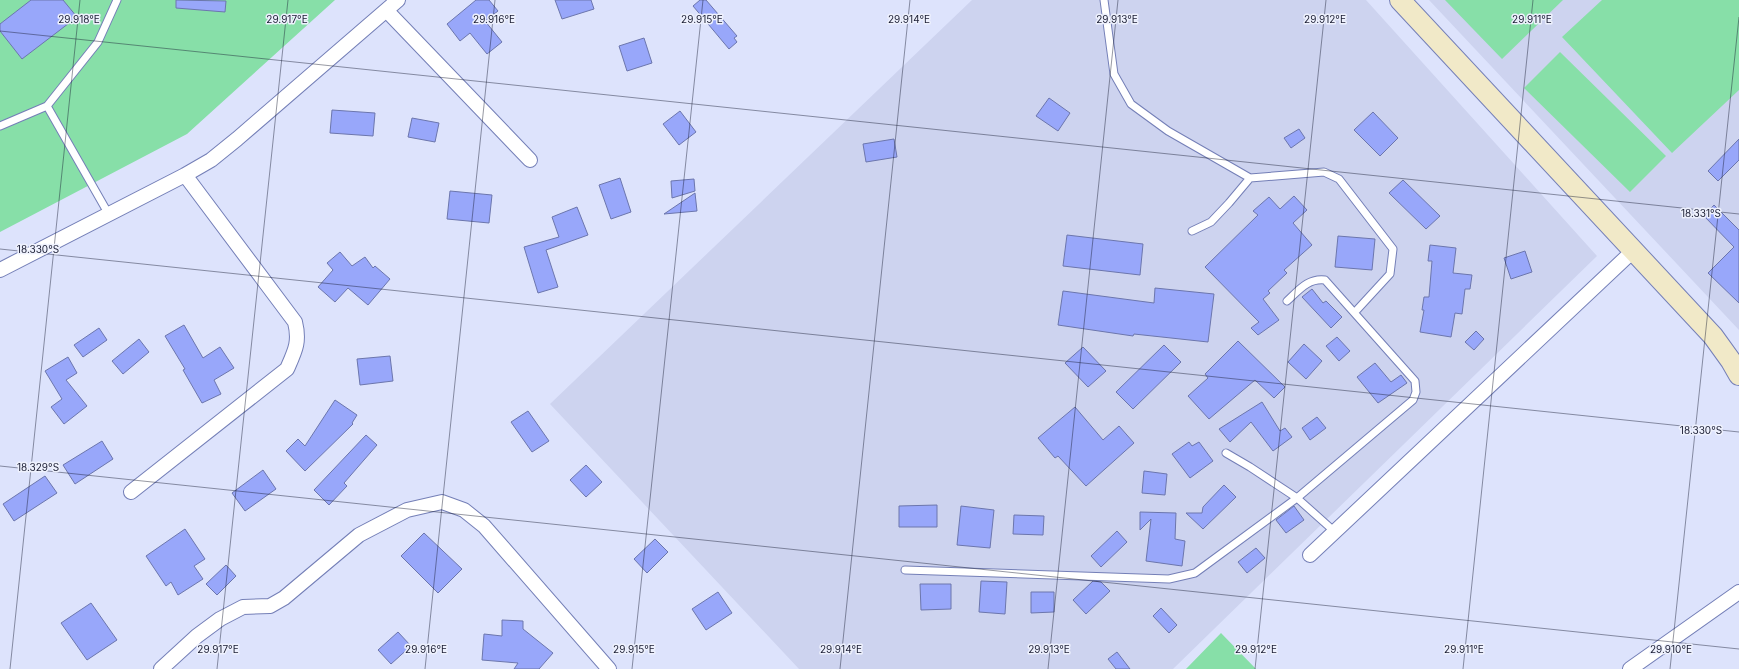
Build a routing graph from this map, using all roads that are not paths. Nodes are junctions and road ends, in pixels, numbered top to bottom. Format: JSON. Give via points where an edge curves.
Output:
{"nodes":[{"id":1,"x":117,"y":0,"type":"edge"},
{"id":2,"x":398,"y":0,"type":"edge"},
{"id":3,"x":1104,"y":0,"type":"edge"},
{"id":4,"x":1400,"y":0,"type":"edge"},
{"id":5,"x":386,"y":11,"type":"junction"},
{"id":6,"x":47,"y":106,"type":"junction"},
{"id":7,"x":0,"y":126,"type":"edge"},
{"id":8,"x":530,"y":160,"type":"dead end"},
{"id":9,"x":185,"y":175,"type":"junction"},
{"id":10,"x":1250,"y":178,"type":"junction"},
{"id":11,"x":108,"y":213,"type":"junction"},
{"id":12,"x":1192,"y":231,"type":"dead end"},
{"id":13,"x":1633,"y":251,"type":"junction"},
{"id":14,"x":0,"y":270,"type":"edge"},
{"id":15,"x":1287,"y":301,"type":"dead end"},
{"id":16,"x":1355,"y":312,"type":"junction"},
{"id":17,"x":1739,"y":376,"type":"edge"},
{"id":18,"x":1226,"y":453,"type":"dead end"},
{"id":19,"x":131,"y":492,"type":"dead end"},
{"id":20,"x":1297,"y":498,"type":"junction"},
{"id":21,"x":1335,"y":532,"type":"junction"},
{"id":22,"x":1310,"y":555,"type":"dead end"},
{"id":23,"x":905,"y":570,"type":"dead end"},
{"id":24,"x":1739,"y":592,"type":"edge"},
{"id":25,"x":605,"y":668,"type":"edge"},
{"id":26,"x":161,"y":669,"type":"edge"},
{"id":27,"x":1630,"y":669,"type":"edge"}],
"edges":[{"from":1,"to":6,"type":"lane","via":[[98,42]]},
{"from":2,"to":5,"type":"street"},
{"from":3,"to":10,"type":"lane","via":[[1114,74],[1131,104],[1168,131]]},
{"from":4,"to":13,"type":"main road"},
{"from":5,"to":8,"type":"street"},
{"from":5,"to":9,"type":"street","via":[[237,139],[211,160]]},
{"from":6,"to":7,"type":"lane"},
{"from":6,"to":11,"type":"lane"},
{"from":9,"to":11,"type":"street"},
{"from":9,"to":19,"type":"street","via":[[295,322],[298,335],[293,357],[286,369]]},
{"from":10,"to":12,"type":"lane","via":[[1230,203],[1210,222]]},
{"from":10,"to":16,"type":"lane","via":[[1324,172],[1339,179],[1393,249],[1390,274]]},
{"from":11,"to":14,"type":"street"},
{"from":13,"to":17,"type":"main road","via":[[1713,336]]},
{"from":13,"to":21,"type":"street"},
{"from":15,"to":16,"type":"lane","via":[[1307,282],[1325,280]]},
{"from":16,"to":20,"type":"lane","via":[[1415,382],[1416,392],[1413,400]]},
{"from":18,"to":20,"type":"lane"},
{"from":20,"to":21,"type":"lane"},
{"from":20,"to":23,"type":"lane","via":[[1195,573],[1170,579]]},
{"from":21,"to":22,"type":"street"},
{"from":24,"to":27,"type":"street"},
{"from":25,"to":26,"type":"street","via":[[484,526],[464,510],[442,502],[407,510],[359,535],[284,598],[270,606],[243,607],[220,619]]}]}
